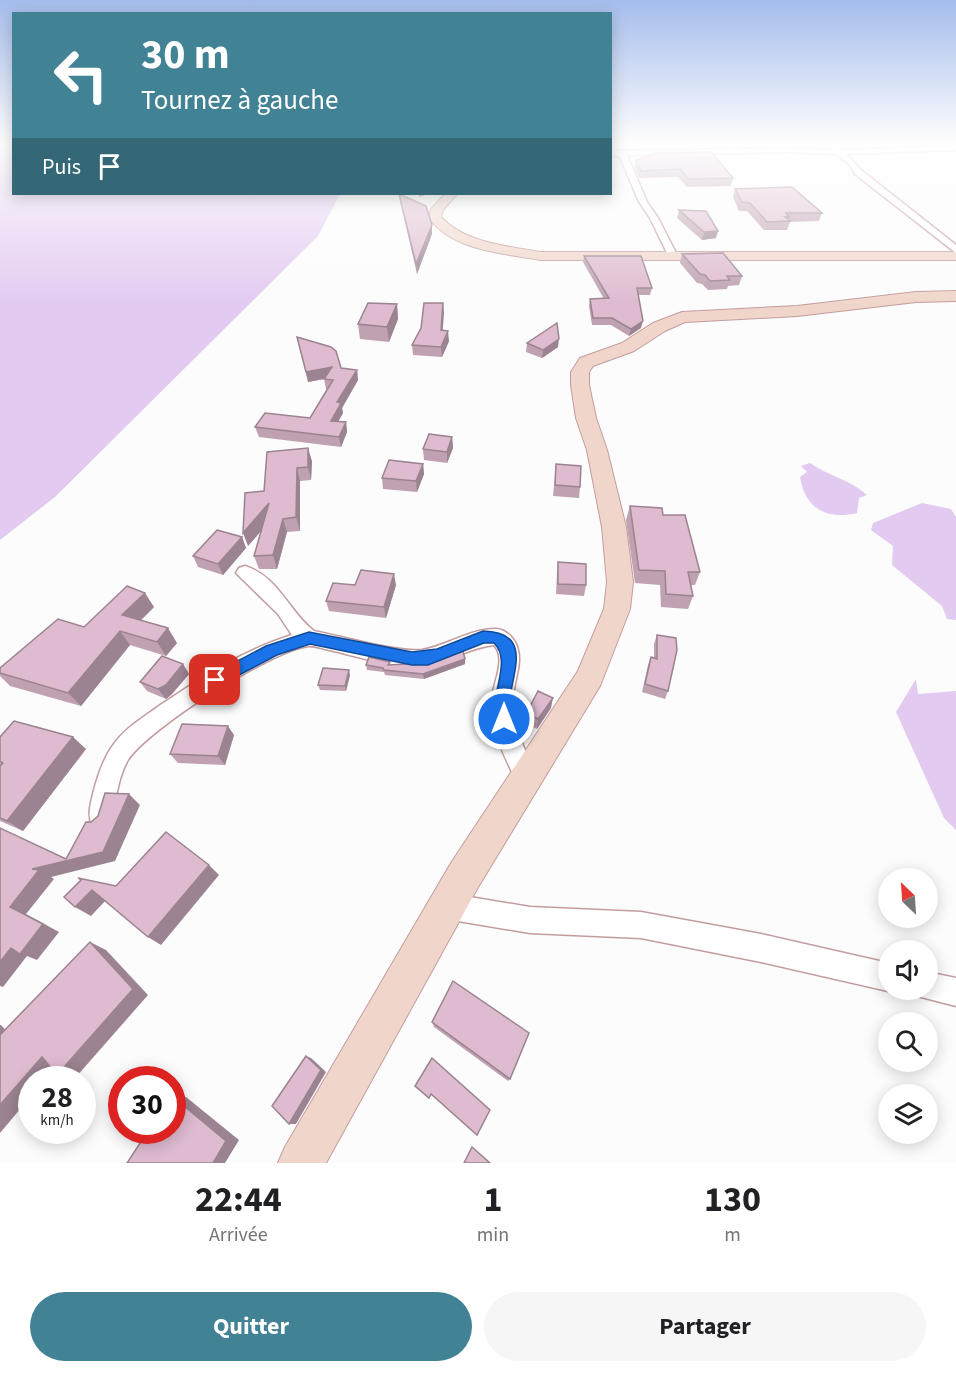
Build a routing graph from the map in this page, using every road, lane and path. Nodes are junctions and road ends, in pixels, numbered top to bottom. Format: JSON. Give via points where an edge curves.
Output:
{"nodes":[{"id":1,"x":449,"y":196,"type":"edge"},
{"id":2,"x":641,"y":196,"type":"edge"},
{"id":3,"x":886,"y":196,"type":"edge"},
{"id":4,"x":951,"y":254,"type":"edge"},
{"id":5,"x":672,"y":255,"type":"junction"},
{"id":6,"x":956,"y":266,"type":"edge"},
{"id":7,"x":956,"y":288,"type":"edge"},
{"id":8,"x":956,"y":296,"type":"edge"},
{"id":9,"x":916,"y":297,"type":"junction"},
{"id":10,"x":245,"y":573,"type":"dead end"},
{"id":11,"x":309,"y":638,"type":"junction"},
{"id":12,"x":526,"y":777,"type":"junction"},
{"id":13,"x":100,"y":817,"type":"edge"},
{"id":14,"x":446,"y":906,"type":"junction"},
{"id":15,"x":878,"y":975,"type":"edge"},
{"id":16,"x":938,"y":988,"type":"edge"},
{"id":17,"x":956,"y":992,"type":"edge"},
{"id":18,"x":301,"y":1163,"type":"edge"}],
"edges":[{"from":1,"to":5,"type":"street","via":[[437,209],[435,218],[440,226],[479,243],[540,256]]},
{"from":2,"to":5,"type":"street"},
{"from":3,"to":4,"type":"street"},
{"from":4,"to":5,"type":"street"},
{"from":4,"to":6,"type":"street"},
{"from":7,"to":9,"type":"street"},
{"from":8,"to":9,"type":"street"},
{"from":9,"to":12,"type":"street","via":[[807,310],[682,317],[628,347],[586,362],[580,385],[615,536],[620,582],[617,609],[590,677]]},
{"from":10,"to":11,"type":"street","via":[[263,586],[285,609],[295,627]]},
{"from":11,"to":12,"type":"street","via":[[412,659],[434,657],[483,637],[498,637],[508,647],[510,658],[502,700],[504,719]]},
{"from":11,"to":13,"type":"street","via":[[230,671],[145,730],[119,753]]},
{"from":12,"to":14,"type":"street"},
{"from":14,"to":15,"type":"street","via":[[530,920],[641,925]]},
{"from":14,"to":18,"type":"street"},
{"from":16,"to":17,"type":"street"}]}
